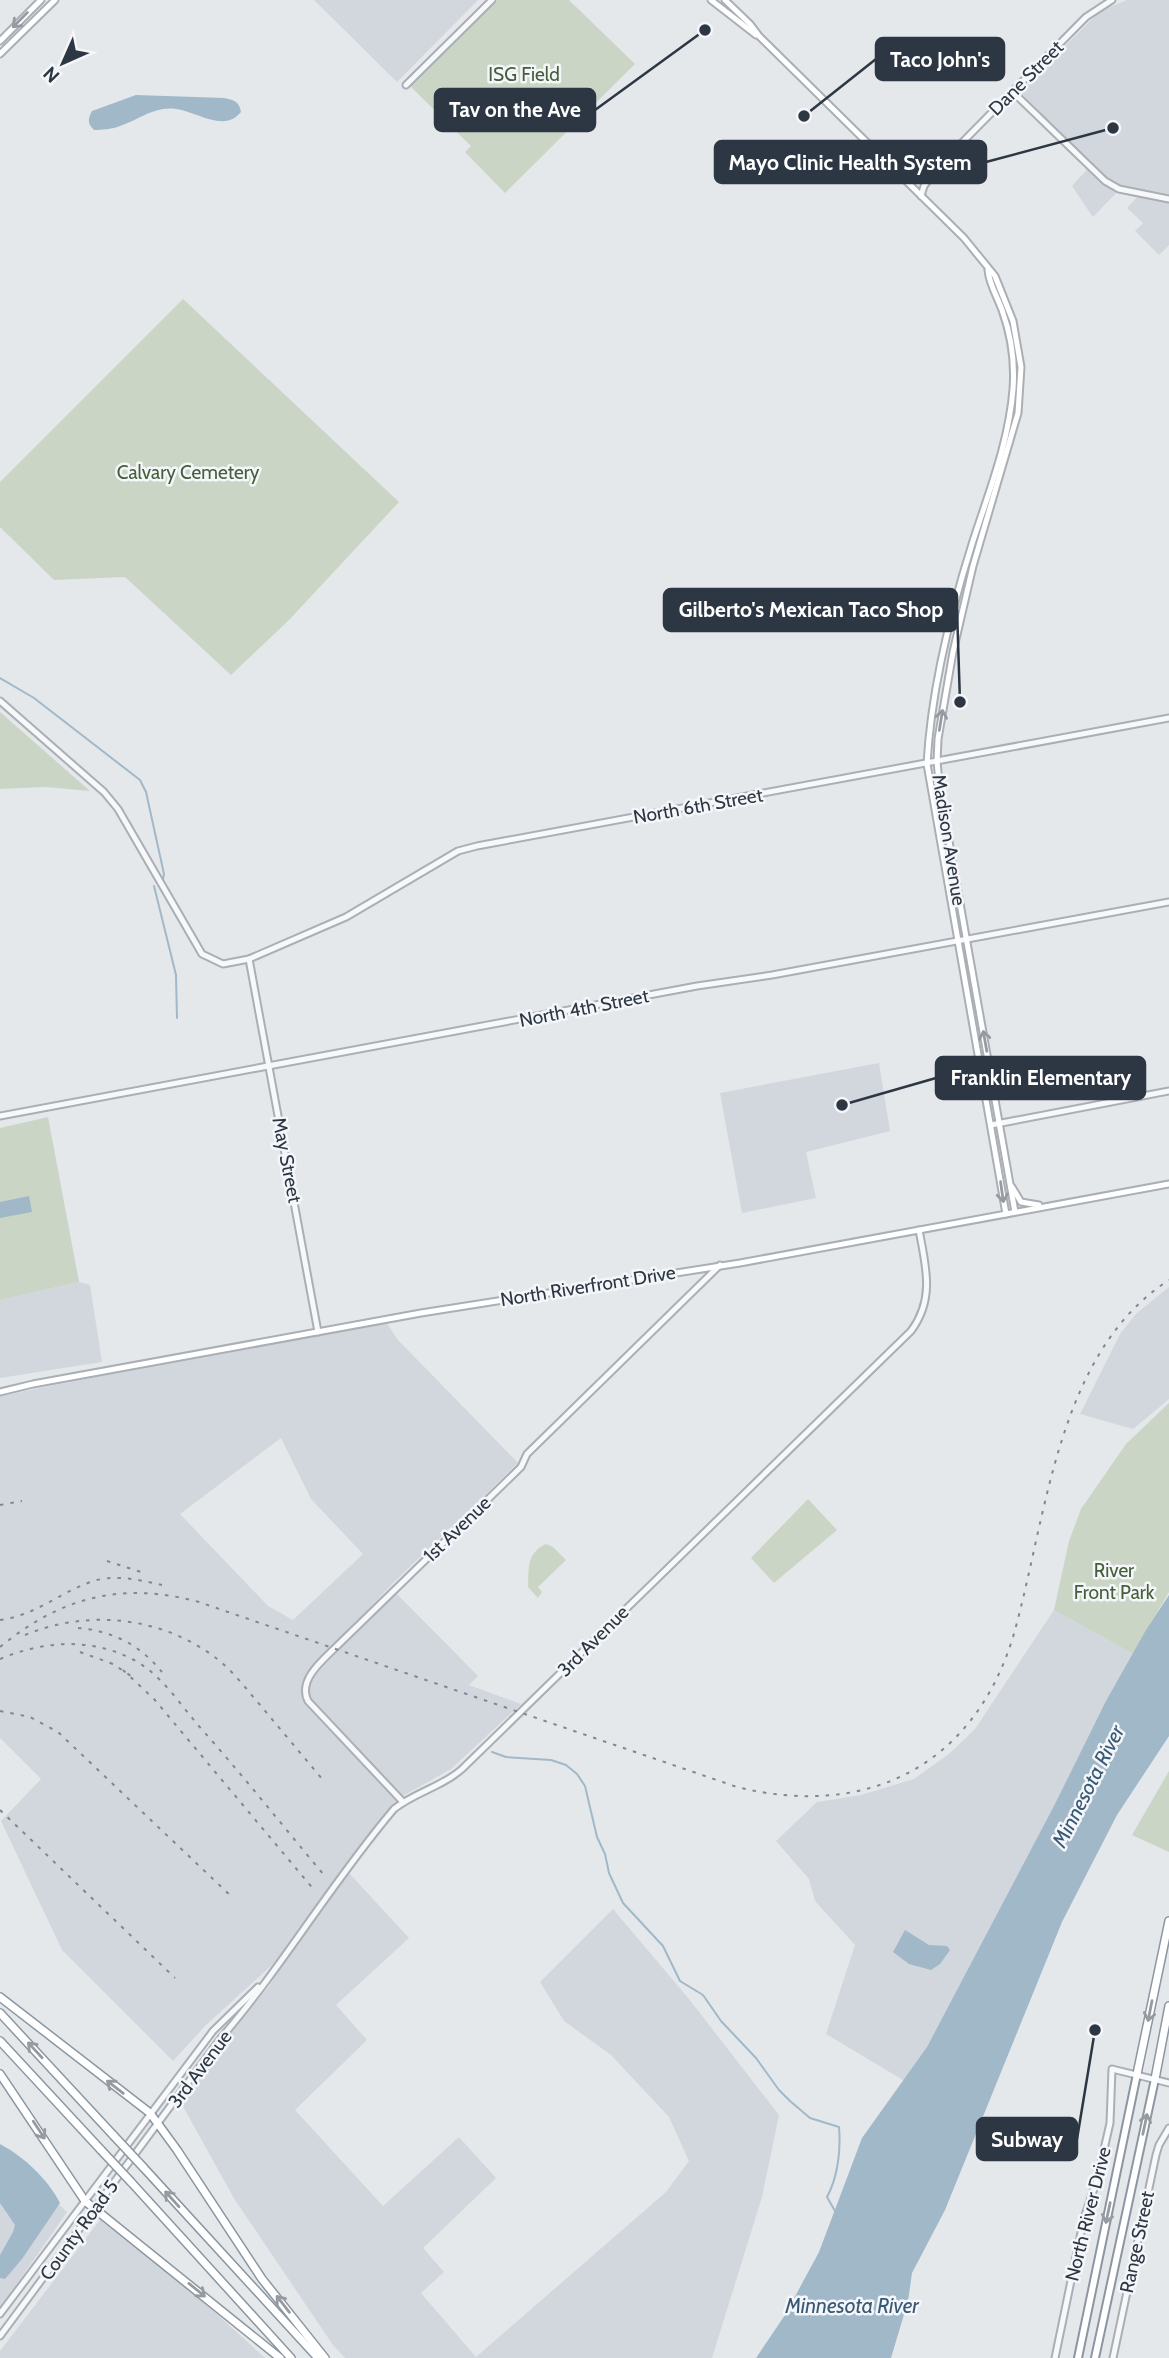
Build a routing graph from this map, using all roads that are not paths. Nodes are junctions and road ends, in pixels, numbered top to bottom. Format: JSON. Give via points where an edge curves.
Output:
{"nodes":[{"id":1,"x":41,"y":0,"type":"edge"},
{"id":2,"x":55,"y":0,"type":"edge"},
{"id":3,"x":492,"y":0,"type":"edge"},
{"id":4,"x":711,"y":0,"type":"edge"},
{"id":5,"x":724,"y":0,"type":"edge"},
{"id":6,"x":1112,"y":0,"type":"edge"},
{"id":7,"x":759,"y":36,"type":"junction"},
{"id":8,"x":0,"y":41,"type":"edge"},
{"id":9,"x":0,"y":54,"type":"edge"},
{"id":10,"x":406,"y":85,"type":"dead end"},
{"id":11,"x":1013,"y":92,"type":"junction"},
{"id":12,"x":921,"y":196,"type":"junction"},
{"id":13,"x":1169,"y":199,"type":"edge"},
{"id":14,"x":988,"y":270,"type":"junction"},
{"id":15,"x":0,"y":701,"type":"edge"},
{"id":16,"x":1169,"y":718,"type":"edge"},
{"id":17,"x":937,"y":762,"type":"junction"},
{"id":18,"x":927,"y":764,"type":"junction"},
{"id":19,"x":1169,"y":902,"type":"edge"},
{"id":20,"x":966,"y":939,"type":"junction"},
{"id":21,"x":957,"y":941,"type":"junction"},
{"id":22,"x":248,"y":959,"type":"junction"},
{"id":23,"x":269,"y":1066,"type":"junction"},
{"id":24,"x":1169,"y":1091,"type":"edge"},
{"id":25,"x":0,"y":1116,"type":"edge"},
{"id":26,"x":1000,"y":1124,"type":"junction"},
{"id":27,"x":991,"y":1125,"type":"junction"},
{"id":28,"x":1010,"y":1180,"type":"junction"},
{"id":29,"x":1169,"y":1184,"type":"edge"},
{"id":30,"x":1045,"y":1206,"type":"junction"},
{"id":31,"x":1015,"y":1212,"type":"junction"},
{"id":32,"x":1006,"y":1214,"type":"junction"},
{"id":33,"x":919,"y":1230,"type":"junction"},
{"id":34,"x":720,"y":1265,"type":"junction"},
{"id":35,"x":318,"y":1332,"type":"junction"},
{"id":36,"x":0,"y":1390,"type":"edge"},
{"id":37,"x":403,"y":1802,"type":"junction"},
{"id":38,"x":1169,"y":1921,"type":"edge"},
{"id":39,"x":265,"y":1980,"type":"junction"},
{"id":40,"x":0,"y":1997,"type":"edge"},
{"id":41,"x":1169,"y":2006,"type":"edge"},
{"id":42,"x":0,"y":2013,"type":"edge"},
{"id":43,"x":0,"y":2041,"type":"edge"},
{"id":44,"x":0,"y":2074,"type":"edge"},
{"id":45,"x":1137,"y":2074,"type":"junction"},
{"id":46,"x":1155,"y":2079,"type":"junction"},
{"id":47,"x":1169,"y":2083,"type":"edge"},
{"id":48,"x":150,"y":2113,"type":"junction"},
{"id":49,"x":158,"y":2123,"type":"junction"},
{"id":50,"x":1169,"y":2128,"type":"edge"},
{"id":51,"x":85,"y":2201,"type":"junction"},
{"id":52,"x":95,"y":2208,"type":"junction"},
{"id":53,"x":0,"y":2314,"type":"edge"},
{"id":54,"x":0,"y":2336,"type":"edge"},
{"id":55,"x":280,"y":2358,"type":"edge"},
{"id":56,"x":291,"y":2358,"type":"edge"},
{"id":57,"x":317,"y":2358,"type":"edge"},
{"id":58,"x":325,"y":2358,"type":"edge"},
{"id":59,"x":1055,"y":2358,"type":"edge"},
{"id":60,"x":1078,"y":2358,"type":"edge"},
{"id":61,"x":1095,"y":2358,"type":"edge"},
{"id":62,"x":1113,"y":2358,"type":"edge"}],
"edges":[{"from":1,"to":8,"type":"main road","one_way":true},
{"from":2,"to":9,"type":"main road"},
{"from":3,"to":10,"type":"street"},
{"from":4,"to":7,"type":"main road","name":"Madison Avenue"},
{"from":5,"to":7,"type":"main road","name":"Madison Avenue"},
{"from":6,"to":11,"type":"street","name":"Dane Street","via":[[1086,17]]},
{"from":7,"to":12,"type":"main road","name":"Madison Avenue"},
{"from":11,"to":12,"type":"street","name":"Dane Street","via":[[937,168]]},
{"from":11,"to":13,"type":"street","via":[[1105,181],[1119,189]]},
{"from":12,"to":14,"type":"main road","name":"Madison Avenue","via":[[964,238]]},
{"from":17,"to":14,"type":"main road","name":"Madison Avenue","one_way":true,"via":[[964,603],[1019,401],[1021,367],[1013,321],[1001,288]]},
{"from":14,"to":18,"type":"main road","name":"Madison Avenue","via":[[1011,344],[1012,400],[949,632]]},
{"from":15,"to":22,"type":"street","via":[[118,809],[202,954],[223,964]]},
{"from":16,"to":17,"type":"street","name":"North 6th Street"},
{"from":17,"to":18,"type":"street","name":"North 6th Street"},
{"from":17,"to":20,"type":"main road","name":"Madison Avenue"},
{"from":18,"to":21,"type":"main road","name":"Madison Avenue"},
{"from":18,"to":22,"type":"street","name":"North 6th Street","via":[[458,851],[346,917]]},
{"from":19,"to":20,"type":"street","name":"North 4th Street"},
{"from":20,"to":21,"type":"street","name":"North 4th Street"},
{"from":26,"to":20,"type":"main road","name":"Madison Avenue","one_way":true},
{"from":21,"to":23,"type":"street","name":"North 4th Street"},
{"from":21,"to":27,"type":"main road","name":"Madison Avenue"},
{"from":22,"to":23,"type":"street","name":"May Street"},
{"from":23,"to":25,"type":"street","name":"North 4th Street"},
{"from":23,"to":35,"type":"street","name":"May Street"},
{"from":24,"to":26,"type":"street"},
{"from":26,"to":27,"type":"street"},
{"from":26,"to":28,"type":"main road","name":"Madison Avenue"},
{"from":27,"to":32,"type":"main road","name":"Madison Avenue","one_way":true},
{"from":28,"to":30,"type":"main road","via":[[1021,1202]]},
{"from":28,"to":31,"type":"main road","name":"Madison Avenue"},
{"from":29,"to":30,"type":"main road","name":"North Riverfront Drive"},
{"from":30,"to":31,"type":"main road","name":"North Riverfront Drive"},
{"from":31,"to":32,"type":"main road","name":"North Riverfront Drive"},
{"from":32,"to":33,"type":"main road","name":"North Riverfront Drive"},
{"from":33,"to":34,"type":"main road","name":"North Riverfront Drive"},
{"from":33,"to":37,"type":"street","name":"3rd Avenue","via":[[928,1285],[926,1303],[905,1338],[462,1769]]},
{"from":34,"to":35,"type":"main road","name":"North Riverfront Drive"},
{"from":34,"to":37,"type":"street","name":"1st Avenue","via":[[311,1675],[305,1689],[308,1701]]},
{"from":35,"to":36,"type":"main road","name":"North Riverfront Drive"},
{"from":37,"to":39,"type":"street","name":"3rd Avenue","via":[[383,1822]]},
{"from":38,"to":45,"type":"highway","one_way":true},
{"from":39,"to":48,"type":"street","name":"3rd Avenue","via":[[213,2031]]},
{"from":39,"to":49,"type":"street","name":"3rd Avenue"},
{"from":48,"to":40,"type":"highway","one_way":true},
{"from":41,"to":46,"type":"highway"},
{"from":57,"to":42,"type":"highway","one_way":true,"bridge":true},
{"from":43,"to":56,"type":"highway","bridge":true},
{"from":44,"to":51,"type":"highway","one_way":true},
{"from":45,"to":46,"type":"street"},
{"from":45,"to":59,"type":"street","name":"North River Drive","via":[[1112,2069],[1110,2123],[1084,2218]]},
{"from":45,"to":60,"type":"highway","one_way":true},
{"from":46,"to":47,"type":"street"},
{"from":61,"to":46,"type":"highway","one_way":true},
{"from":48,"to":49,"type":"highway"},
{"from":48,"to":51,"type":"street","name":"County Road 5"},
{"from":49,"to":52,"type":"street","name":"County Road 5"},
{"from":58,"to":49,"type":"highway","one_way":true,"via":[[262,2278]]},
{"from":50,"to":62,"type":"street","name":"Range Street","via":[[1158,2145]]},
{"from":51,"to":52,"type":"highway"},
{"from":51,"to":53,"type":"street","name":"County Road 5"},
{"from":52,"to":54,"type":"street","name":"County Road 5"},
{"from":52,"to":55,"type":"highway","one_way":true}]}
